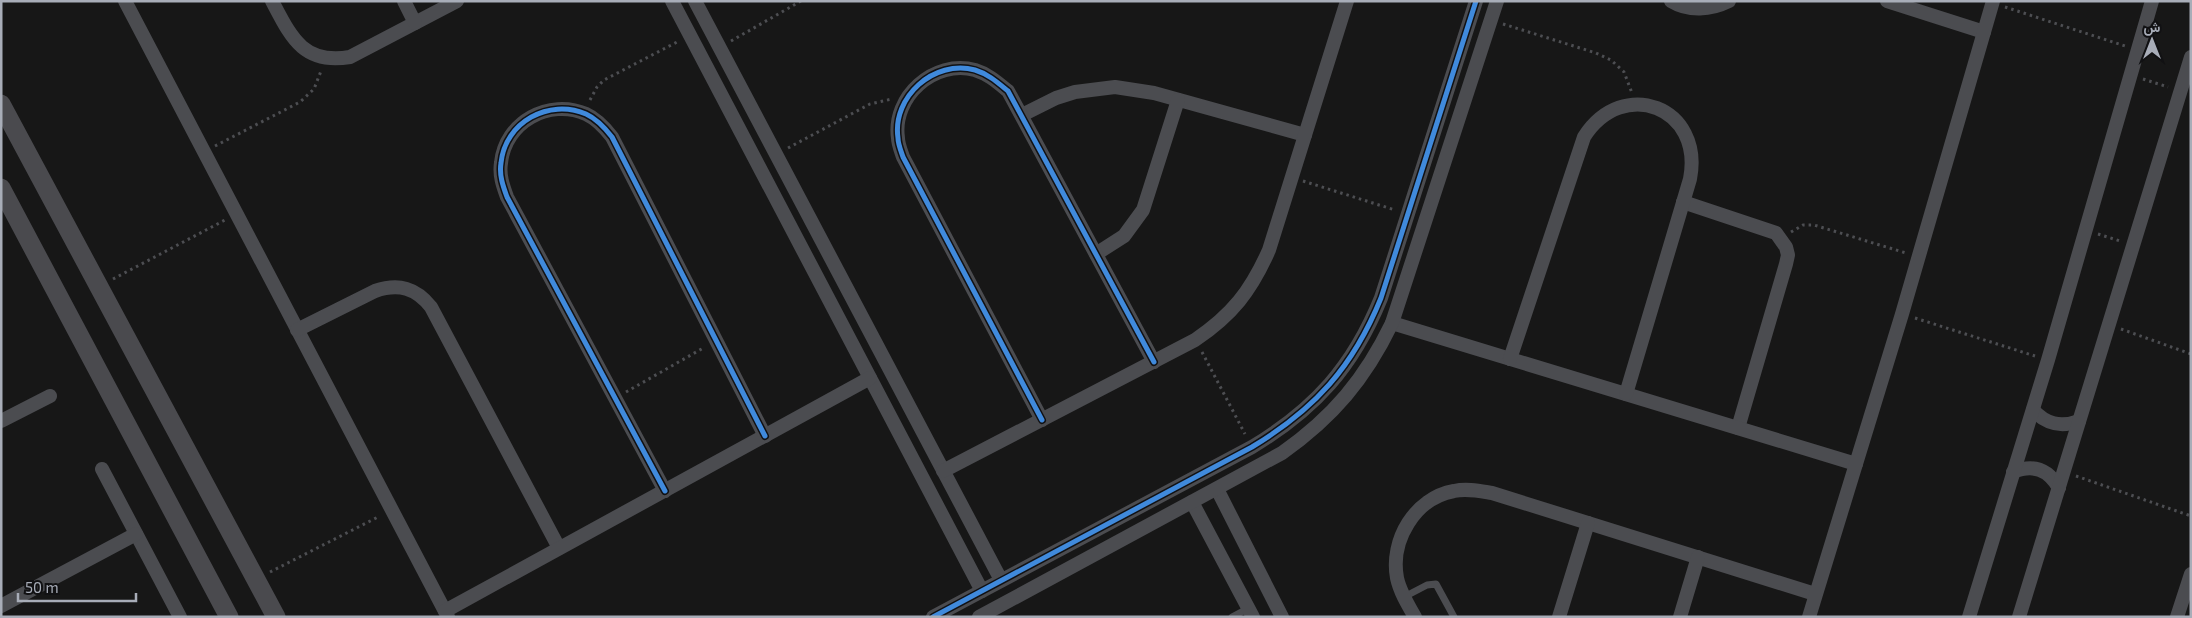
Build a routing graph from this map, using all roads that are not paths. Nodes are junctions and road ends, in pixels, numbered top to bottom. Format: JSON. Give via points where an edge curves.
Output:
{"nodes":[{"id":1,"x":125,"y":1,"type":"edge"},
{"id":2,"x":272,"y":1,"type":"edge"},
{"id":3,"x":404,"y":1,"type":"edge"},
{"id":4,"x":457,"y":1,"type":"edge"},
{"id":5,"x":672,"y":1,"type":"edge"},
{"id":6,"x":695,"y":1,"type":"edge"},
{"id":7,"x":1347,"y":1,"type":"edge"},
{"id":8,"x":1476,"y":1,"type":"edge"},
{"id":9,"x":1497,"y":1,"type":"edge"},
{"id":10,"x":1671,"y":1,"type":"edge"},
{"id":11,"x":1729,"y":1,"type":"edge"},
{"id":12,"x":1887,"y":1,"type":"edge"},
{"id":13,"x":2152,"y":1,"type":"edge"},
{"id":14,"x":1993,"y":2,"type":"edge"},
{"id":15,"x":416,"y":23,"type":"junction"},
{"id":16,"x":1984,"y":32,"type":"junction"},
{"id":17,"x":2191,"y":57,"type":"edge"},
{"id":18,"x":1178,"y":100,"type":"junction"},
{"id":19,"x":2,"y":106,"type":"edge"},
{"id":20,"x":1022,"y":114,"type":"junction"},
{"id":21,"x":1305,"y":135,"type":"junction"},
{"id":22,"x":791,"y":182,"type":"junction"},
{"id":23,"x":1,"y":188,"type":"edge"},
{"id":24,"x":773,"y":192,"type":"junction"},
{"id":25,"x":1683,"y":202,"type":"junction"},
{"id":26,"x":1096,"y":254,"type":"junction"},
{"id":27,"x":1392,"y":323,"type":"junction"},
{"id":28,"x":297,"y":330,"type":"junction"},
{"id":29,"x":1510,"y":359,"type":"junction"},
{"id":30,"x":1154,"y":362,"type":"junction"},
{"id":31,"x":870,"y":378,"type":"junction"},
{"id":32,"x":1626,"y":394,"type":"junction"},
{"id":33,"x":50,"y":396,"type":"dead end"},
{"id":34,"x":2032,"y":410,"type":"junction"},
{"id":35,"x":1042,"y":420,"type":"junction"},
{"id":36,"x":1,"y":421,"type":"edge"},
{"id":37,"x":2079,"y":421,"type":"junction"},
{"id":38,"x":1738,"y":428,"type":"junction"},
{"id":39,"x":765,"y":436,"type":"junction"},
{"id":40,"x":1856,"y":464,"type":"junction"},
{"id":41,"x":102,"y":469,"type":"dead end"},
{"id":42,"x":943,"y":471,"type":"junction"},
{"id":43,"x":2014,"y":472,"type":"junction"},
{"id":44,"x":2059,"y":488,"type":"junction"},
{"id":45,"x":1216,"y":490,"type":"junction"},
{"id":46,"x":664,"y":491,"type":"junction"},
{"id":47,"x":1192,"y":502,"type":"junction"},
{"id":48,"x":1588,"y":523,"type":"junction"},
{"id":49,"x":136,"y":534,"type":"junction"},
{"id":50,"x":559,"y":548,"type":"junction"},
{"id":51,"x":1698,"y":557,"type":"junction"},
{"id":52,"x":2191,"y":574,"type":"edge"},
{"id":53,"x":1001,"y":580,"type":"junction"},
{"id":54,"x":982,"y":591,"type":"junction"},
{"id":55,"x":1816,"y":594,"type":"junction"},
{"id":56,"x":1404,"y":597,"type":"junction"},
{"id":57,"x":1,"y":606,"type":"edge"},
{"id":58,"x":1251,"y":612,"type":"edge"},
{"id":59,"x":446,"y":614,"type":"edge"},
{"id":60,"x":274,"y":616,"type":"edge"},
{"id":61,"x":180,"y":617,"type":"edge"},
{"id":62,"x":229,"y":617,"type":"edge"},
{"id":63,"x":933,"y":617,"type":"edge"},
{"id":64,"x":979,"y":617,"type":"edge"},
{"id":65,"x":1232,"y":617,"type":"edge"},
{"id":66,"x":1282,"y":617,"type":"edge"},
{"id":67,"x":1415,"y":617,"type":"edge"},
{"id":68,"x":1454,"y":617,"type":"edge"},
{"id":69,"x":1560,"y":617,"type":"edge"},
{"id":70,"x":1680,"y":617,"type":"edge"},
{"id":71,"x":1808,"y":617,"type":"edge"},
{"id":72,"x":1969,"y":617,"type":"edge"},
{"id":73,"x":2019,"y":617,"type":"edge"},
{"id":74,"x":2177,"y":617,"type":"edge"}],
"edges":[{"from":1,"to":28,"type":"street"},
{"from":2,"to":15,"type":"street","via":[[290,36],[299,46],[323,58],[350,57]]},
{"from":3,"to":15,"type":"street"},
{"from":4,"to":15,"type":"street"},
{"from":5,"to":24,"type":"street"},
{"from":6,"to":22,"type":"street"},
{"from":7,"to":21,"type":"street"},
{"from":8,"to":53,"type":"street","via":[[1381,298],[1370,325],[1340,374],[1300,415],[1252,447]]},
{"from":9,"to":27,"type":"street"},
{"from":10,"to":11,"type":"street","via":[[1694,9],[1712,8]]},
{"from":12,"to":16,"type":"street"},
{"from":13,"to":34,"type":"street"},
{"from":14,"to":16,"type":"street"},
{"from":16,"to":40,"type":"street"},
{"from":17,"to":37,"type":"street"},
{"from":18,"to":20,"type":"street","via":[[1134,89],[1095,88],[1056,98]]},
{"from":18,"to":21,"type":"street"},
{"from":18,"to":26,"type":"street","via":[[1143,210],[1124,236]]},
{"from":19,"to":60,"type":"street"},
{"from":20,"to":26,"type":"street"},
{"from":20,"to":35,"type":"street","via":[[1008,90],[992,78],[974,70],[954,68],[935,73],[918,84],[906,99],[898,118],[898,138],[903,157]]},
{"from":21,"to":30,"type":"street","via":[[1269,250],[1256,279],[1215,326]]},
{"from":22,"to":24,"type":"street"},
{"from":22,"to":42,"type":"street"},
{"from":23,"to":62,"type":"street"},
{"from":24,"to":31,"type":"street"},
{"from":25,"to":29,"type":"street","via":[[1693,163],[1692,148],[1676,121],[1664,111],[1633,104],[1618,107],[1592,124],[1584,138]]},
{"from":25,"to":32,"type":"street"},
{"from":25,"to":38,"type":"street","via":[[1768,229],[1782,239],[1788,256]]},
{"from":26,"to":30,"type":"street"},
{"from":27,"to":29,"type":"street"},
{"from":27,"to":45,"type":"street","via":[[1365,373],[1328,417],[1282,453]]},
{"from":28,"to":50,"type":"street","via":[[388,287],[412,290],[423,297]]},
{"from":28,"to":59,"type":"street"},
{"from":29,"to":32,"type":"street"},
{"from":30,"to":35,"type":"street"},
{"from":31,"to":39,"type":"street"},
{"from":31,"to":54,"type":"street"},
{"from":32,"to":38,"type":"street"},
{"from":33,"to":36,"type":"street"},
{"from":34,"to":37,"type":"street","via":[[2054,424],[2069,425]]},
{"from":34,"to":43,"type":"street"},
{"from":35,"to":42,"type":"street"},
{"from":37,"to":44,"type":"street"},
{"from":38,"to":40,"type":"street"},
{"from":39,"to":46,"type":"street"},
{"from":39,"to":46,"type":"street","via":[[612,137],[602,124],[572,109],[538,113],[512,133],[504,148],[500,164],[507,197]]},
{"from":40,"to":55,"type":"street"},
{"from":41,"to":49,"type":"street"},
{"from":42,"to":53,"type":"street"},
{"from":43,"to":44,"type":"street","via":[[2035,468],[2054,478]]},
{"from":43,"to":72,"type":"street"},
{"from":44,"to":73,"type":"street"},
{"from":45,"to":47,"type":"street"},
{"from":45,"to":66,"type":"street"},
{"from":46,"to":50,"type":"street"},
{"from":47,"to":58,"type":"street"},
{"from":47,"to":64,"type":"street"},
{"from":48,"to":51,"type":"street"},
{"from":48,"to":56,"type":"street","via":[[1492,493],[1454,491],[1435,497],[1407,523],[1399,541],[1395,560]]},
{"from":48,"to":69,"type":"street"},
{"from":49,"to":57,"type":"street"},
{"from":49,"to":61,"type":"street"},
{"from":50,"to":59,"type":"street"},
{"from":51,"to":55,"type":"street"},
{"from":51,"to":70,"type":"street"},
{"from":52,"to":74,"type":"street"},
{"from":53,"to":54,"type":"street"},
{"from":54,"to":63,"type":"street"},
{"from":55,"to":71,"type":"street"},
{"from":56,"to":67,"type":"street"},
{"from":56,"to":68,"type":"lane","via":[[1436,584]]},
{"from":58,"to":65,"type":"lane"}]}
